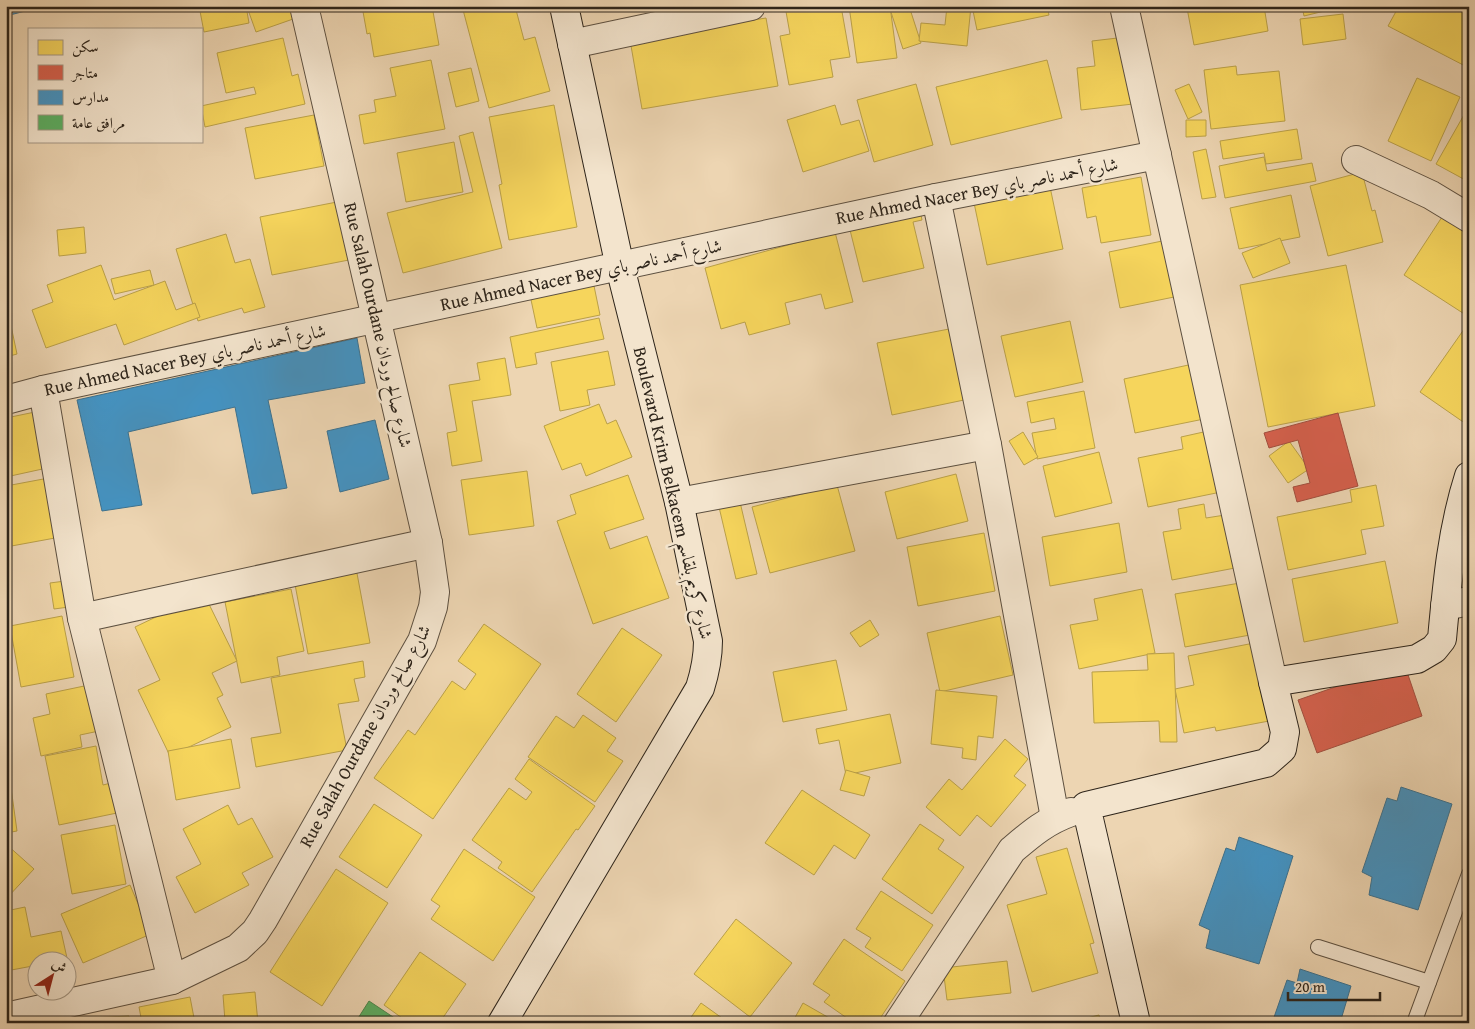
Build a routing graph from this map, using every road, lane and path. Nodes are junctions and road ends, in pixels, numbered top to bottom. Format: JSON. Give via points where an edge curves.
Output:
{"nodes":[{"id":1,"x":304,"y":6,"type":"edge"},
{"id":2,"x":564,"y":6,"type":"edge"},
{"id":3,"x":751,"y":6,"type":"edge"},
{"id":4,"x":1124,"y":6,"type":"edge"},
{"id":5,"x":572,"y":44,"type":"junction"},
{"id":6,"x":1157,"y":155,"type":"junction"},
{"id":7,"x":1356,"y":160,"type":"dead end"},
{"id":8,"x":936,"y":198,"type":"junction"},
{"id":9,"x":1469,"y":218,"type":"edge"},
{"id":10,"x":620,"y":267,"type":"junction"},
{"id":11,"x":376,"y":319,"type":"junction"},
{"id":12,"x":43,"y":390,"type":"junction"},
{"id":13,"x":6,"y":400,"type":"edge"},
{"id":14,"x":986,"y":445,"type":"junction"},
{"id":15,"x":1466,"y":493,"type":"edge"},
{"id":16,"x":679,"y":502,"type":"junction"},
{"id":17,"x":428,"y":543,"type":"junction"},
{"id":18,"x":1457,"y":604,"type":"edge"},
{"id":19,"x":82,"y":618,"type":"junction"},
{"id":20,"x":1273,"y":682,"type":"junction"},
{"id":21,"x":1086,"y":806,"type":"junction"},
{"id":22,"x":1055,"y":818,"type":"junction"},
{"id":23,"x":1469,"y":874,"type":"edge"},
{"id":24,"x":1318,"y":947,"type":"dead end"},
{"id":25,"x":172,"y":980,"type":"junction"},
{"id":26,"x":1429,"y":982,"type":"junction"},
{"id":27,"x":6,"y":1017,"type":"edge"},
{"id":28,"x":502,"y":1023,"type":"edge"},
{"id":29,"x":898,"y":1023,"type":"edge"},
{"id":30,"x":1136,"y":1023,"type":"edge"},
{"id":31,"x":1414,"y":1023,"type":"edge"}],
"edges":[{"from":1,"to":11,"type":"street","name":"Rue Salah Ourdane شارع صالح وردان"},
{"from":2,"to":5,"type":"street","name":"Boulevard Krim Belkacem شارع كريم بلقاسم"},
{"from":3,"to":5,"type":"street"},
{"from":4,"to":6,"type":"street"},
{"from":5,"to":10,"type":"street","name":"Boulevard Krim Belkacem شارع كريم بلقاسم"},
{"from":6,"to":8,"type":"street","name":"Rue Ahmed Nacer Bey شارع أحمد ناصر باي"},
{"from":6,"to":20,"type":"street"},
{"from":7,"to":9,"type":"street","via":[[1431,195]]},
{"from":8,"to":10,"type":"street","name":"Rue Ahmed Nacer Bey شارع أحمد ناصر باي"},
{"from":8,"to":14,"type":"street"},
{"from":10,"to":11,"type":"street","name":"Rue Ahmed Nacer Bey شارع أحمد ناصر باي"},
{"from":10,"to":16,"type":"street","name":"Boulevard Krim Belkacem شارع كريم بلقاسم"},
{"from":11,"to":12,"type":"street","name":"Rue Ahmed Nacer Bey شارع أحمد ناصر باي"},
{"from":11,"to":17,"type":"street","name":"Rue Salah Ourdane شارع صالح وردان"},
{"from":12,"to":13,"type":"street","name":"Rue Ahmed Nacer Bey شارع أحمد ناصر باي"},
{"from":12,"to":19,"type":"street"},
{"from":14,"to":16,"type":"street"},
{"from":14,"to":22,"type":"street"},
{"from":15,"to":18,"type":"street","via":[[1451,555]]},
{"from":16,"to":28,"type":"street","name":"Boulevard Krim Belkacem شارع كريم بلقاسم","via":[[708,641],[708,658],[700,688]]},
{"from":17,"to":19,"type":"street"},
{"from":17,"to":25,"type":"street","name":"Rue Salah Ourdane شارع صالح وردان","via":[[435,592],[422,641],[263,920],[238,948]]},
{"from":18,"to":20,"type":"street","via":[[1442,638],[1434,648],[1417,659]]},
{"from":19,"to":25,"type":"street"},
{"from":20,"to":21,"type":"street","via":[[1285,732],[1282,749],[1266,763]]},
{"from":21,"to":22,"type":"street"},
{"from":21,"to":30,"type":"street"},
{"from":22,"to":29,"type":"street","via":[[1036,829],[1012,850]]},
{"from":23,"to":26,"type":"lane"},
{"from":24,"to":26,"type":"lane"},
{"from":25,"to":27,"type":"street","name":"Rue Salah Ourdane شارع صالح وردان"},
{"from":26,"to":31,"type":"lane"}]}
